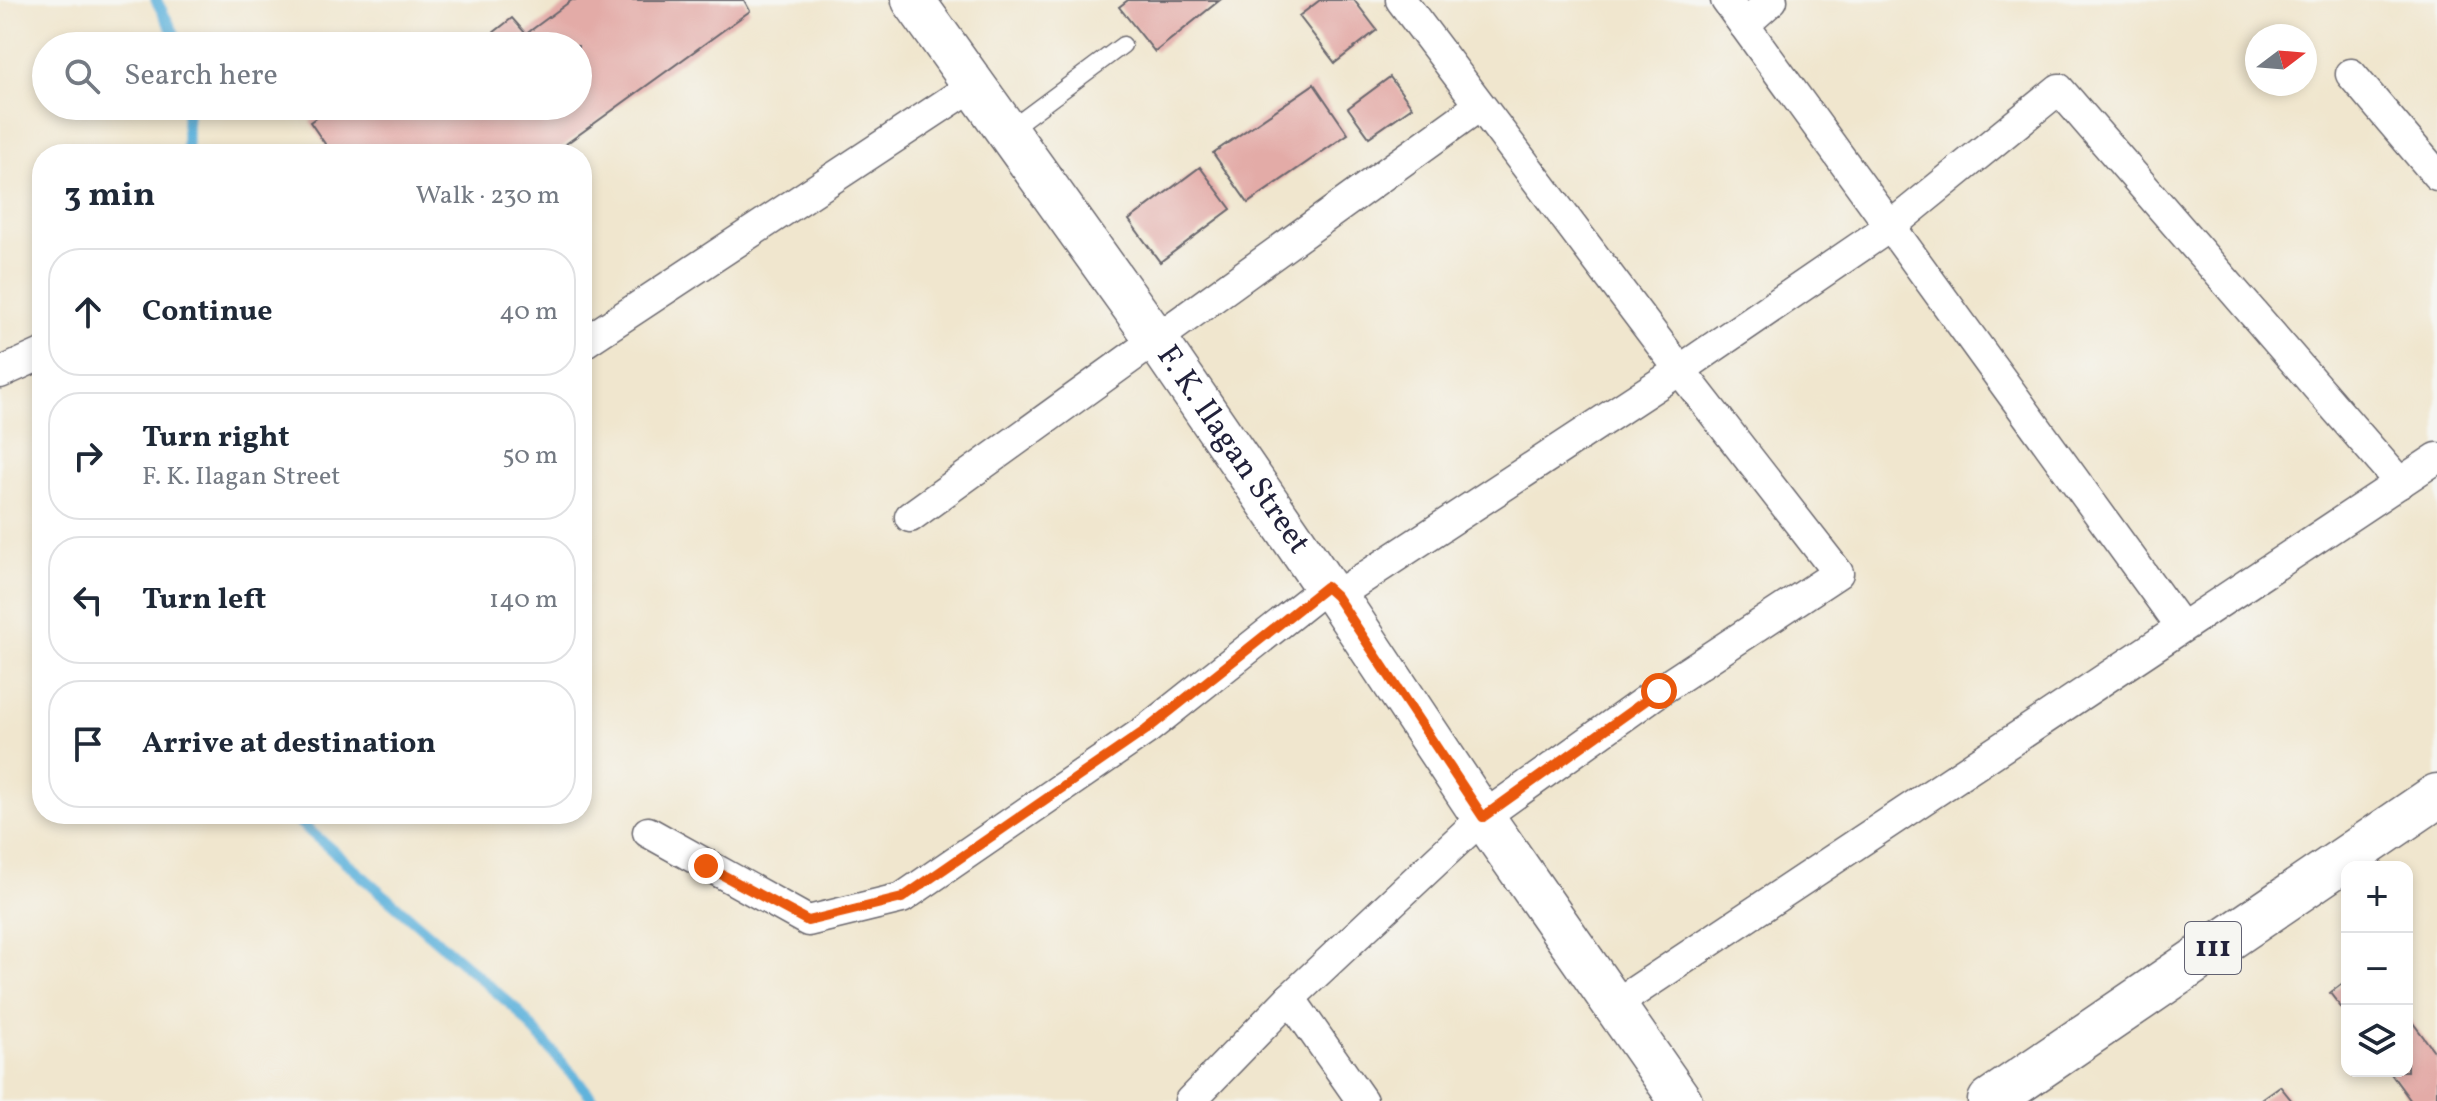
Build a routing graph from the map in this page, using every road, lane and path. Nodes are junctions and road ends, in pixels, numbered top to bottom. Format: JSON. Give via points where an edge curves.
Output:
{"nodes":[{"id":1,"x":913,"y":0,"type":"edge"},
{"id":2,"x":1401,"y":0,"type":"edge"},
{"id":3,"x":1726,"y":0,"type":"edge"},
{"id":4,"x":1772,"y":0,"type":"edge"},
{"id":5,"x":1744,"y":25,"type":"junction"},
{"id":6,"x":1123,"y":45,"type":"dead end"},
{"id":7,"x":2351,"y":74,"type":"dead end"},
{"id":8,"x":974,"y":85,"type":"junction"},
{"id":9,"x":1479,"y":106,"type":"junction"},
{"id":10,"x":1007,"y":131,"type":"junction"},
{"id":11,"x":2437,"y":175,"type":"edge"},
{"id":12,"x":1892,"y":225,"type":"junction"},
{"id":13,"x":592,"y":337,"type":"edge"},
{"id":14,"x":1156,"y":339,"type":"junction"},
{"id":15,"x":32,"y":359,"type":"edge"},
{"id":16,"x":1680,"y":370,"type":"junction"},
{"id":17,"x":0,"y":373,"type":"edge"},
{"id":18,"x":2437,"y":458,"type":"edge"},
{"id":19,"x":2400,"y":483,"type":"junction"},
{"id":20,"x":910,"y":517,"type":"dead end"},
{"id":21,"x":1331,"y":592,"type":"junction"},
{"id":22,"x":2181,"y":627,"type":"junction"},
{"id":23,"x":2437,"y":796,"type":"edge"},
{"id":24,"x":1483,"y":817,"type":"junction"},
{"id":25,"x":648,"y":832,"type":"dead end"},
{"id":26,"x":1290,"y":998,"type":"junction"},
{"id":27,"x":1613,"y":1006,"type":"junction"},
{"id":28,"x":1190,"y":1101,"type":"edge"},
{"id":29,"x":1362,"y":1101,"type":"edge"},
{"id":30,"x":1681,"y":1101,"type":"edge"},
{"id":31,"x":1990,"y":1101,"type":"edge"}],
"edges":[{"from":1,"to":8,"type":"street","name":"F. K. Ilagan Street"},
{"from":2,"to":9,"type":"street"},
{"from":3,"to":5,"type":"street"},
{"from":4,"to":5,"type":"street"},
{"from":5,"to":12,"type":"street"},
{"from":6,"to":10,"type":"lane"},
{"from":7,"to":11,"type":"street"},
{"from":8,"to":10,"type":"street","name":"F. K. Ilagan Street"},
{"from":8,"to":13,"type":"street"},
{"from":9,"to":14,"type":"street"},
{"from":9,"to":16,"type":"street"},
{"from":10,"to":14,"type":"street","name":"F. K. Ilagan Street"},
{"from":12,"to":16,"type":"street"},
{"from":12,"to":19,"type":"street","via":[[2059,89]]},
{"from":12,"to":22,"type":"street"},
{"from":14,"to":20,"type":"street"},
{"from":14,"to":21,"type":"street","name":"F. K. Ilagan Street"},
{"from":15,"to":17,"type":"street"},
{"from":16,"to":21,"type":"street"},
{"from":16,"to":24,"type":"street","via":[[1838,573],[1659,691]]},
{"from":18,"to":19,"type":"street"},
{"from":19,"to":22,"type":"street"},
{"from":21,"to":24,"type":"street","name":"F. K. Ilagan Street"},
{"from":21,"to":25,"type":"street","via":[[1146,730],[902,898],[808,921]]},
{"from":22,"to":27,"type":"street"},
{"from":23,"to":31,"type":"main road","number":"111"},
{"from":24,"to":26,"type":"street"},
{"from":24,"to":27,"type":"street","name":"F. K. Ilagan Street"},
{"from":26,"to":28,"type":"street"},
{"from":26,"to":29,"type":"street"},
{"from":27,"to":30,"type":"street","name":"F. K. Ilagan Street"}]}
